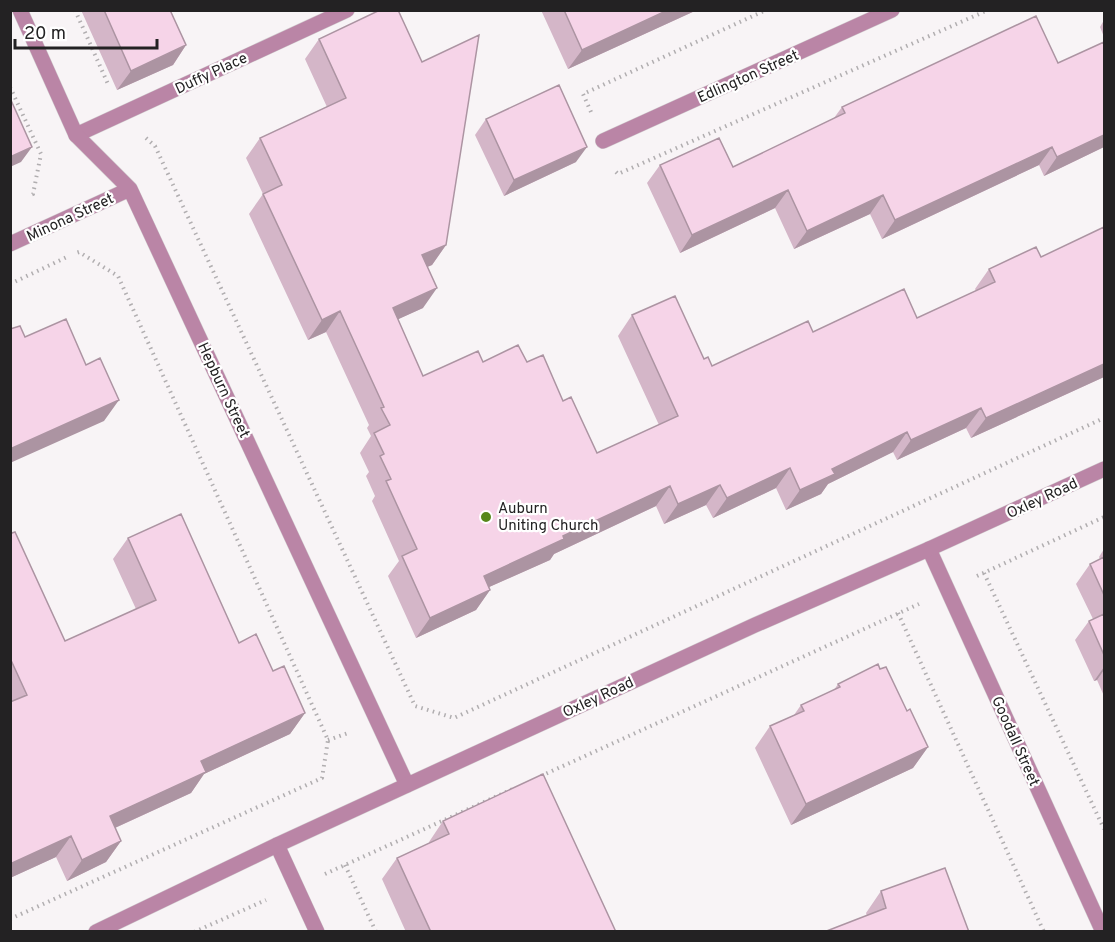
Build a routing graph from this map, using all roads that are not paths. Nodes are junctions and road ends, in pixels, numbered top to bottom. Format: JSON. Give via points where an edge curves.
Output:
{"nodes":[{"id":1,"x":20,"y":10,"type":"edge"},
{"id":2,"x":346,"y":10,"type":"edge"},
{"id":3,"x":892,"y":10,"type":"edge"},
{"id":4,"x":76,"y":135,"type":"junction"},
{"id":5,"x":603,"y":141,"type":"dead end"},
{"id":6,"x":130,"y":189,"type":"junction"},
{"id":7,"x":10,"y":244,"type":"edge"},
{"id":8,"x":1104,"y":470,"type":"edge"},
{"id":9,"x":929,"y":549,"type":"junction"},
{"id":10,"x":407,"y":785,"type":"junction"},
{"id":11,"x":278,"y":845,"type":"junction"},
{"id":12,"x":96,"y":932,"type":"edge"},
{"id":13,"x":317,"y":932,"type":"edge"},
{"id":14,"x":1103,"y":932,"type":"edge"}],
"edges":[{"from":1,"to":4,"type":"street","name":"Hepburn Street"},
{"from":2,"to":4,"type":"street","name":"Duffy Place"},
{"from":3,"to":5,"type":"street","name":"Edlington Street"},
{"from":4,"to":6,"type":"street","name":"Hepburn Street"},
{"from":6,"to":7,"type":"street","name":"Minona Street"},
{"from":6,"to":10,"type":"street","name":"Hepburn Street"},
{"from":8,"to":9,"type":"street","name":"Oxley Road"},
{"from":9,"to":10,"type":"street","name":"Oxley Road"},
{"from":9,"to":14,"type":"street","name":"Goodall Street"},
{"from":10,"to":11,"type":"street","name":"Oxley Road"},
{"from":11,"to":12,"type":"street","name":"Oxley Road"},
{"from":11,"to":13,"type":"street"}]}
